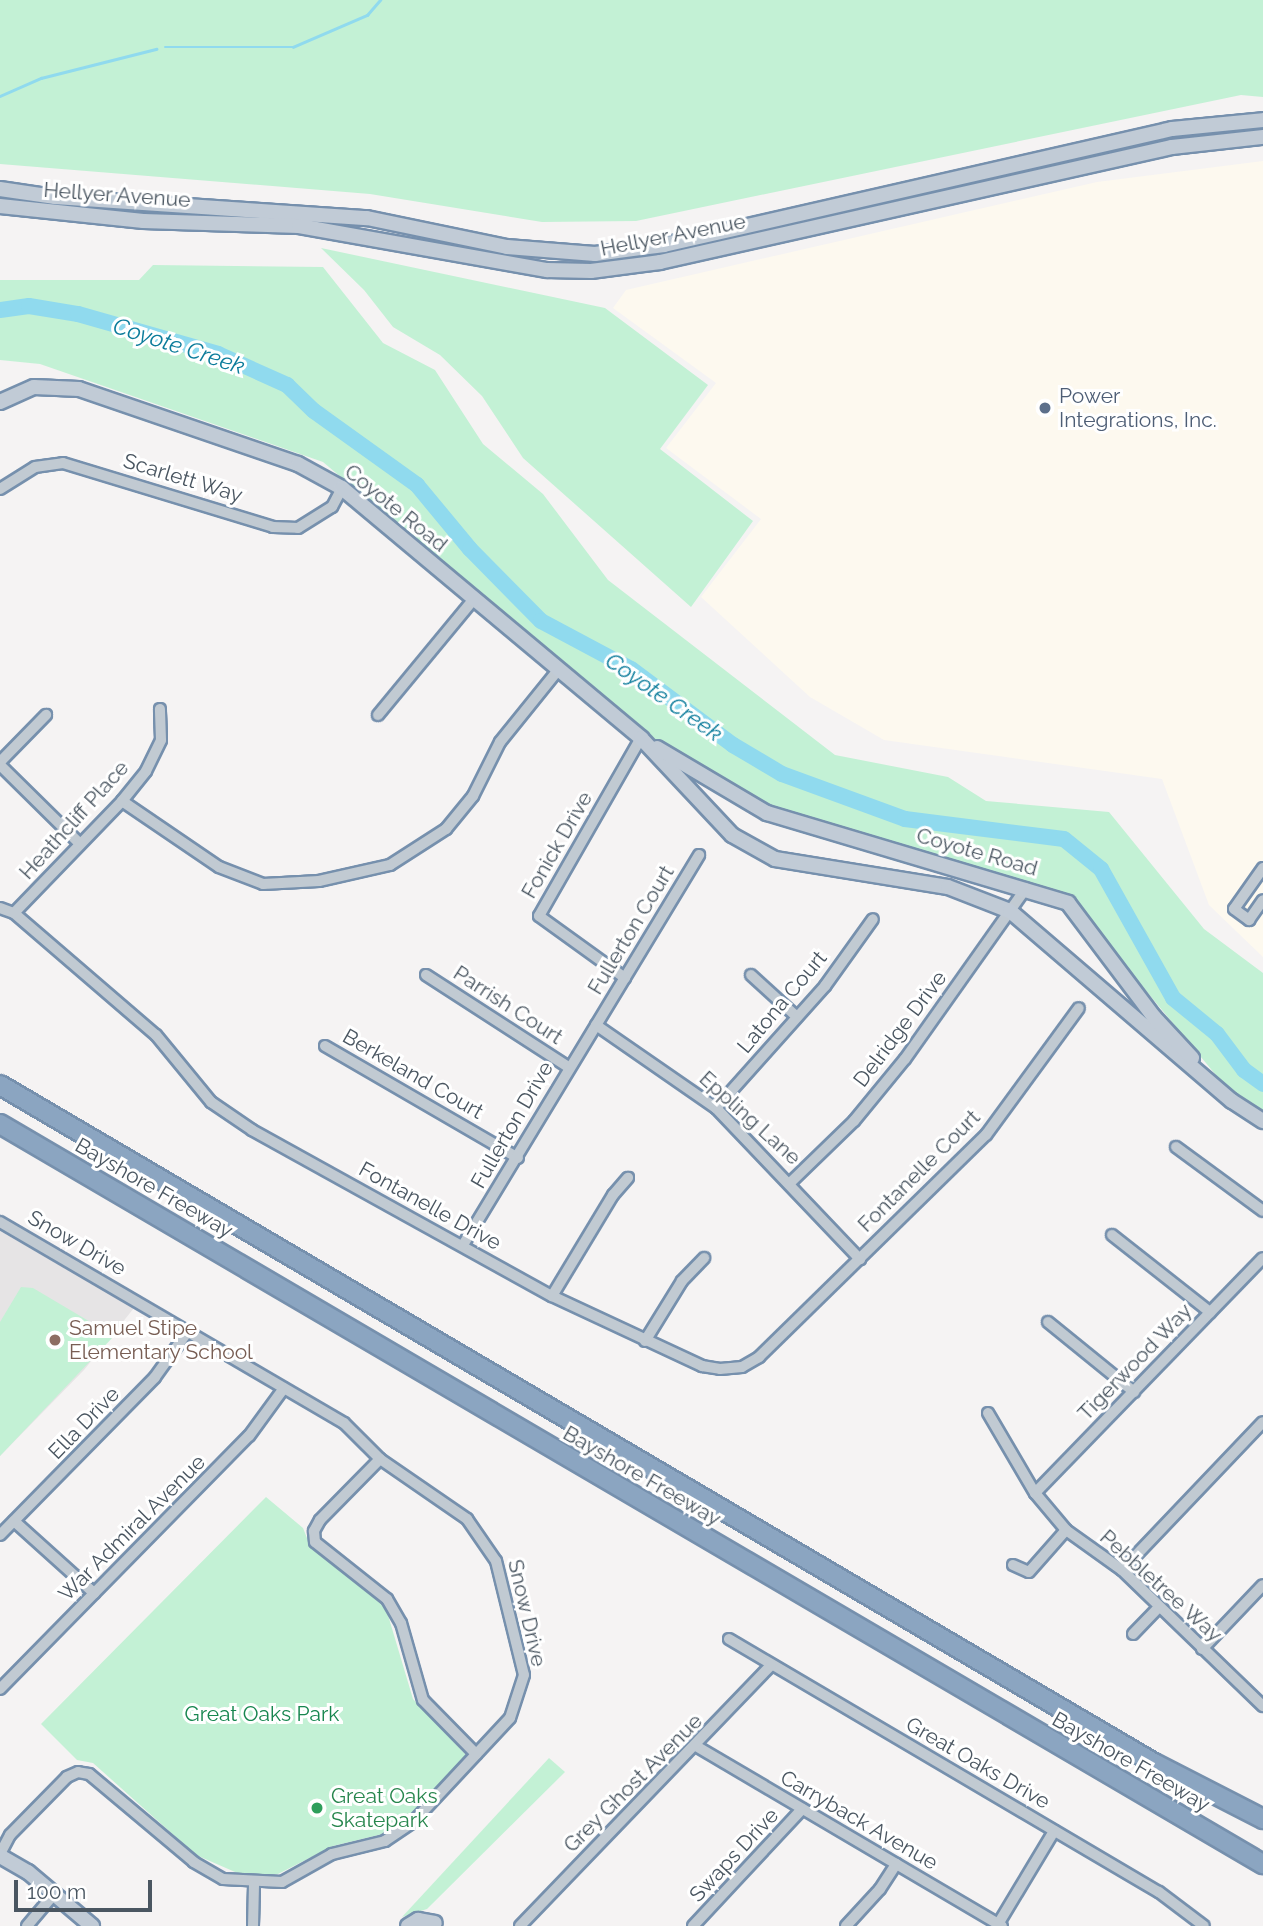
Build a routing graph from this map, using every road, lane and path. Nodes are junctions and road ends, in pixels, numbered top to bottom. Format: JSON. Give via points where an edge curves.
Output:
{"nodes":[{"id":1,"x":1260,"y":120,"type":"edge"},
{"id":2,"x":1260,"y":137,"type":"edge"},
{"id":3,"x":0,"y":188,"type":"edge"},
{"id":4,"x":885,"y":194,"type":"junction"},
{"id":5,"x":0,"y":206,"type":"edge"},
{"id":6,"x":890,"y":211,"type":"junction"},
{"id":7,"x":507,"y":247,"type":"junction"},
{"id":8,"x":504,"y":263,"type":"junction"},
{"id":9,"x":0,"y":402,"type":"edge"},
{"id":10,"x":342,"y":488,"type":"junction"},
{"id":11,"x":0,"y":489,"type":"edge"},
{"id":12,"x":474,"y":599,"type":"junction"},
{"id":13,"x":559,"y":669,"type":"junction"},
{"id":14,"x":160,"y":709,"type":"dead end"},
{"id":15,"x":46,"y":715,"type":"dead end"},
{"id":16,"x":379,"y":715,"type":"dead end"},
{"id":17,"x":641,"y":738,"type":"junction"},
{"id":18,"x":0,"y":763,"type":"edge"},
{"id":19,"x":122,"y":801,"type":"junction"},
{"id":20,"x":80,"y":844,"type":"junction"},
{"id":21,"x":699,"y":855,"type":"dead end"},
{"id":22,"x":1263,"y":868,"type":"edge"},
{"id":23,"x":1026,"y":888,"type":"junction"},
{"id":24,"x":1263,"y":900,"type":"edge"},
{"id":25,"x":0,"y":908,"type":"edge"},
{"id":26,"x":1010,"y":911,"type":"junction"},
{"id":27,"x":14,"y":913,"type":"junction"},
{"id":28,"x":873,"y":919,"type":"dead end"},
{"id":29,"x":426,"y":975,"type":"dead end"},
{"id":30,"x":751,"y":975,"type":"dead end"},
{"id":31,"x":625,"y":978,"type":"junction"},
{"id":32,"x":1079,"y":1008,"type":"dead end"},
{"id":33,"x":797,"y":1017,"type":"junction"},
{"id":34,"x":596,"y":1025,"type":"junction"},
{"id":35,"x":326,"y":1046,"type":"dead end"},
{"id":36,"x":568,"y":1067,"type":"junction"},
{"id":37,"x":0,"y":1085,"type":"edge"},
{"id":38,"x":1232,"y":1101,"type":"junction"},
{"id":39,"x":716,"y":1108,"type":"junction"},
{"id":40,"x":1263,"y":1121,"type":"edge"},
{"id":41,"x":0,"y":1124,"type":"edge"},
{"id":42,"x":1176,"y":1147,"type":"dead end"},
{"id":43,"x":518,"y":1158,"type":"junction"},
{"id":44,"x":628,"y":1178,"type":"dead end"},
{"id":45,"x":791,"y":1182,"type":"junction"},
{"id":46,"x":1263,"y":1212,"type":"edge"},
{"id":47,"x":0,"y":1222,"type":"edge"},
{"id":48,"x":1112,"y":1235,"type":"dead end"},
{"id":49,"x":463,"y":1245,"type":"junction"},
{"id":50,"x":704,"y":1258,"type":"dead end"},
{"id":51,"x":1263,"y":1258,"type":"edge"},
{"id":52,"x":860,"y":1259,"type":"junction"},
{"id":53,"x":552,"y":1296,"type":"junction"},
{"id":54,"x":1210,"y":1312,"type":"junction"},
{"id":55,"x":1048,"y":1322,"type":"dead end"},
{"id":56,"x":188,"y":1331,"type":"junction"},
{"id":57,"x":645,"y":1341,"type":"junction"},
{"id":58,"x":284,"y":1388,"type":"junction"},
{"id":59,"x":1134,"y":1392,"type":"junction"},
{"id":60,"x":988,"y":1413,"type":"dead end"},
{"id":61,"x":1263,"y":1422,"type":"edge"},
{"id":62,"x":380,"y":1459,"type":"junction"},
{"id":63,"x":1035,"y":1493,"type":"junction"},
{"id":64,"x":14,"y":1521,"type":"junction"},
{"id":65,"x":1066,"y":1530,"type":"junction"},
{"id":66,"x":0,"y":1535,"type":"edge"},
{"id":67,"x":1013,"y":1565,"type":"dead end"},
{"id":68,"x":1122,"y":1570,"type":"junction"},
{"id":69,"x":1263,"y":1585,"type":"edge"},
{"id":70,"x":94,"y":1593,"type":"junction"},
{"id":71,"x":1159,"y":1607,"type":"junction"},
{"id":72,"x":1133,"y":1634,"type":"dead end"},
{"id":73,"x":729,"y":1639,"type":"dead end"},
{"id":74,"x":1202,"y":1649,"type":"junction"},
{"id":75,"x":771,"y":1665,"type":"junction"},
{"id":76,"x":0,"y":1689,"type":"edge"},
{"id":77,"x":1263,"y":1706,"type":"edge"},
{"id":78,"x":696,"y":1746,"type":"junction"},
{"id":79,"x":476,"y":1754,"type":"junction"},
{"id":80,"x":802,"y":1809,"type":"junction"},
{"id":81,"x":1263,"y":1819,"type":"edge"},
{"id":82,"x":1054,"y":1830,"type":"junction"},
{"id":83,"x":0,"y":1855,"type":"edge"},
{"id":84,"x":896,"y":1864,"type":"junction"},
{"id":85,"x":1263,"y":1864,"type":"edge"},
{"id":86,"x":254,"y":1884,"type":"junction"},
{"id":87,"x":54,"y":1895,"type":"junction"},
{"id":88,"x":438,"y":1924,"type":"edge"},
{"id":89,"x":999,"y":1925,"type":"edge"},
{"id":90,"x":27,"y":1926,"type":"edge"},
{"id":91,"x":92,"y":1926,"type":"edge"},
{"id":92,"x":253,"y":1926,"type":"edge"},
{"id":93,"x":408,"y":1926,"type":"edge"},
{"id":94,"x":520,"y":1926,"type":"edge"},
{"id":95,"x":693,"y":1926,"type":"edge"},
{"id":96,"x":846,"y":1926,"type":"edge"},
{"id":97,"x":1203,"y":1926,"type":"edge"}],
"edges":[{"from":1,"to":2,"type":"main road"},
{"from":1,"to":4,"type":"main road","name":"Hellyer Avenue","via":[[1172,129]]},
{"from":2,"to":6,"type":"main road","name":"Hellyer Avenue","via":[[1183,145]]},
{"from":3,"to":7,"type":"main road","name":"Hellyer Avenue","via":[[55,197],[368,218]]},
{"from":4,"to":6,"type":"main road"},
{"from":4,"to":7,"type":"main road","name":"Hellyer Avenue","via":[[664,245],[575,254]]},
{"from":5,"to":8,"type":"main road","name":"Hellyer Avenue","via":[[143,221],[299,226]]},
{"from":6,"to":8,"type":"main road","name":"Hellyer Avenue","via":[[626,268],[547,270]]},
{"from":7,"to":8,"type":"main road"},
{"from":9,"to":10,"type":"main road","name":"Coyote Road","via":[[34,387],[79,389],[298,464]]},
{"from":10,"to":11,"type":"street","name":"Scarlett Way","via":[[332,507],[298,528],[273,527],[63,463],[36,467]]},
{"from":10,"to":12,"type":"main road","name":"Coyote Road"},
{"from":12,"to":13,"type":"main road","name":"Coyote Road"},
{"from":12,"to":16,"type":"street"},
{"from":13,"to":17,"type":"main road","name":"Coyote Road"},
{"from":13,"to":19,"type":"street","via":[[500,742],[472,796],[446,829],[390,865],[310,883],[263,884],[219,867]]},
{"from":14,"to":19,"type":"street","name":"Heathcliff Place","via":[[159,746]]},
{"from":15,"to":18,"type":"street"},
{"from":17,"to":23,"type":"main road","name":"Coyote Road","via":[[766,813]]},
{"from":17,"to":26,"type":"main road","name":"Coyote Road","via":[[732,835],[775,859],[948,887]]},
{"from":17,"to":31,"type":"street","name":"Fonick Drive","via":[[539,916]]},
{"from":18,"to":20,"type":"street"},
{"from":19,"to":20,"type":"street","name":"Heathcliff Place"},
{"from":20,"to":27,"type":"street","name":"Heathcliff Place"},
{"from":21,"to":31,"type":"street","name":"Fullerton Court"},
{"from":22,"to":24,"type":"street","via":[[1234,909],[1249,920]]},
{"from":23,"to":26,"type":"street","name":"Delridge Drive"},
{"from":23,"to":38,"type":"main road","name":"Coyote Road","via":[[1068,903],[1154,1017]]},
{"from":25,"to":27,"type":"street"},
{"from":26,"to":38,"type":"main road","name":"Coyote Road"},
{"from":26,"to":45,"type":"street","name":"Delridge Drive","via":[[905,1059],[854,1121]]},
{"from":27,"to":49,"type":"street","name":"Fontanelle Drive","via":[[156,1035],[211,1102],[252,1130]]},
{"from":28,"to":33,"type":"street","name":"Latona Court"},
{"from":29,"to":36,"type":"street","name":"Parrish Court"},
{"from":30,"to":33,"type":"street"},
{"from":31,"to":34,"type":"street","name":"Fullerton Court"},
{"from":32,"to":52,"type":"street","name":"Fontanelle Court","via":[[986,1135]]},
{"from":33,"to":39,"type":"street","name":"Latona Court"},
{"from":34,"to":36,"type":"street","name":"Fullerton Drive"},
{"from":34,"to":39,"type":"street","name":"Eppling Lane"},
{"from":35,"to":43,"type":"street","name":"Berkeland Court"},
{"from":36,"to":43,"type":"street","name":"Fullerton Drive"},
{"from":37,"to":81,"type":"highway","name":"Bayshore Freeway","via":[[1154,1763]]},
{"from":38,"to":40,"type":"main road","name":"Coyote Road"},
{"from":39,"to":45,"type":"street","name":"Eppling Lane"},
{"from":41,"to":85,"type":"highway","name":"Bayshore Freeway"},
{"from":42,"to":46,"type":"street"},
{"from":43,"to":49,"type":"street","name":"Fullerton Drive"},
{"from":44,"to":53,"type":"street"},
{"from":45,"to":52,"type":"street","name":"Eppling Lane"},
{"from":47,"to":56,"type":"street","name":"Snow Drive"},
{"from":48,"to":54,"type":"street"},
{"from":49,"to":53,"type":"street","name":"Fontanelle Drive"},
{"from":50,"to":57,"type":"street","via":[[682,1281]]},
{"from":51,"to":54,"type":"street","name":"Tigerwood Way"},
{"from":52,"to":57,"type":"street","name":"Fontanelle Drive","via":[[759,1357],[742,1367],[702,1366]]},
{"from":53,"to":57,"type":"street","name":"Fontanelle Drive"},
{"from":54,"to":59,"type":"street","name":"Tigerwood Way"},
{"from":55,"to":59,"type":"street"},
{"from":56,"to":58,"type":"street","name":"Snow Drive"},
{"from":56,"to":64,"type":"street","name":"Ella Drive","via":[[155,1377]]},
{"from":58,"to":62,"type":"street","name":"Snow Drive","via":[[344,1423]]},
{"from":58,"to":70,"type":"street","name":"War Admiral Avenue","via":[[249,1436]]},
{"from":59,"to":63,"type":"street","name":"Tigerwood Way"},
{"from":60,"to":63,"type":"street","name":"Pebbletree Way"},
{"from":61,"to":68,"type":"street"},
{"from":62,"to":79,"type":"street","name":"Snow Drive","via":[[467,1519],[496,1562],[524,1675],[510,1718]]},
{"from":62,"to":79,"type":"street","via":[[320,1520],[314,1531],[316,1542],[387,1599],[401,1623],[423,1700]]},
{"from":63,"to":65,"type":"street","name":"Pebbletree Way"},
{"from":64,"to":66,"type":"street","name":"Ella Drive"},
{"from":64,"to":70,"type":"street"},
{"from":65,"to":67,"type":"street","via":[[1029,1572]]},
{"from":65,"to":68,"type":"street","name":"Pebbletree Way"},
{"from":68,"to":71,"type":"street","name":"Pebbletree Way"},
{"from":69,"to":74,"type":"street"},
{"from":70,"to":76,"type":"street","name":"War Admiral Avenue"},
{"from":71,"to":72,"type":"street"},
{"from":71,"to":74,"type":"street","name":"Pebbletree Way"},
{"from":73,"to":75,"type":"street","name":"Great Oaks Drive"},
{"from":74,"to":77,"type":"street","name":"Pebbletree Way"},
{"from":75,"to":78,"type":"street","name":"Grey Ghost Avenue"},
{"from":75,"to":82,"type":"street","name":"Great Oaks Drive"},
{"from":78,"to":80,"type":"street","name":"Carryback Avenue"},
{"from":78,"to":94,"type":"street","name":"Grey Ghost Avenue"},
{"from":79,"to":86,"type":"street","name":"Snow Drive","via":[[413,1822],[388,1839],[332,1854],[282,1881]]},
{"from":80,"to":84,"type":"street","name":"Carryback Avenue"},
{"from":80,"to":95,"type":"street","name":"Swaps Drive"},
{"from":82,"to":89,"type":"street"},
{"from":82,"to":97,"type":"street","name":"Great Oaks Drive","via":[[1159,1892]]},
{"from":83,"to":86,"type":"street","name":"Snow Drive","via":[[10,1835],[67,1777],[89,1774],[194,1862],[223,1879]]},
{"from":83,"to":87,"type":"main road"},
{"from":84,"to":89,"type":"street","name":"Carryback Avenue"},
{"from":84,"to":96,"type":"street"},
{"from":86,"to":92,"type":"street"},
{"from":87,"to":90,"type":"street"},
{"from":87,"to":91,"type":"main road"},
{"from":88,"to":93,"type":"main road","via":[[418,1920]]}]}
